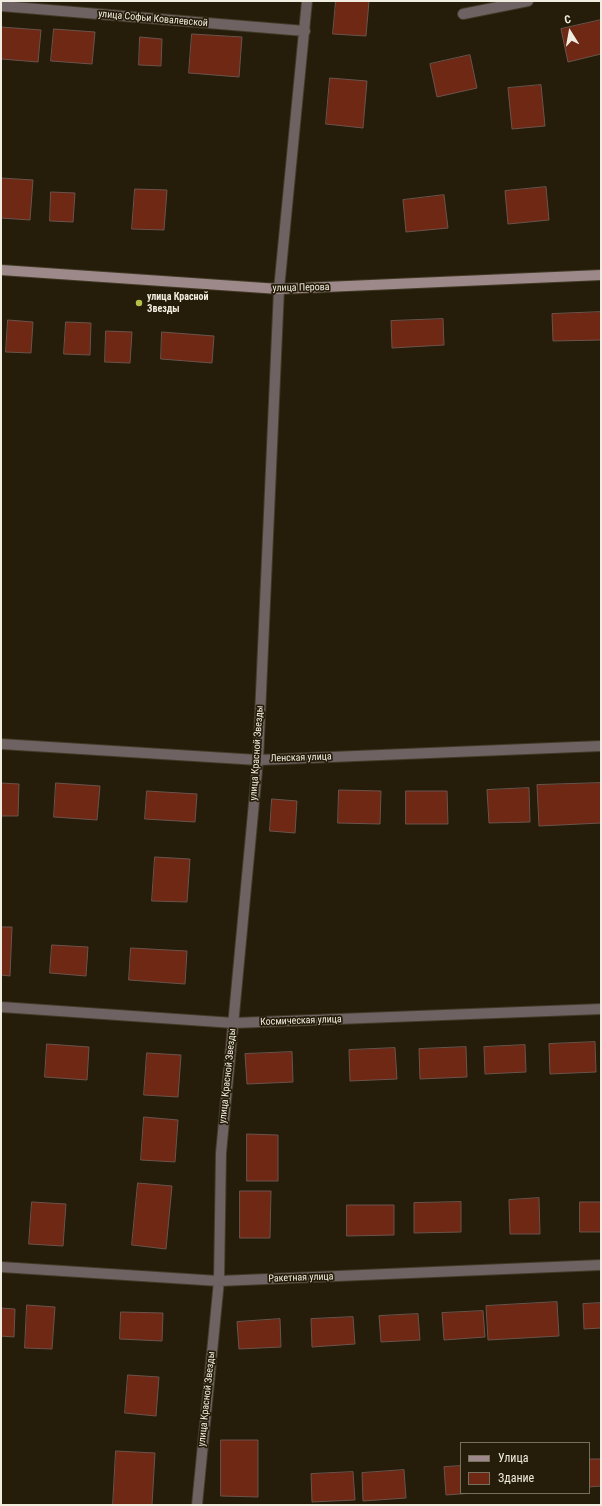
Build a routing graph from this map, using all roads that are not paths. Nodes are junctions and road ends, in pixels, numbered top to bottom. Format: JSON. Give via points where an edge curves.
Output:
{"nodes":[{"id":1,"x":307,"y":1,"type":"edge"},
{"id":2,"x":528,"y":1,"type":"edge"},
{"id":3,"x":1,"y":6,"type":"edge"},
{"id":4,"x":463,"y":14,"type":"dead end"},
{"id":5,"x":305,"y":31,"type":"junction"},
{"id":6,"x":1,"y":270,"type":"edge"},
{"id":7,"x":601,"y":275,"type":"edge"},
{"id":8,"x":279,"y":289,"type":"junction"},
{"id":9,"x":1,"y":744,"type":"edge"},
{"id":10,"x":601,"y":746,"type":"edge"},
{"id":11,"x":258,"y":760,"type":"junction"},
{"id":12,"x":1,"y":1007,"type":"edge"},
{"id":13,"x":601,"y":1009,"type":"edge"},
{"id":14,"x":234,"y":1023,"type":"junction"},
{"id":15,"x":601,"y":1265,"type":"edge"},
{"id":16,"x":1,"y":1267,"type":"edge"},
{"id":17,"x":219,"y":1281,"type":"junction"},
{"id":18,"x":197,"y":1505,"type":"edge"}],
"edges":[{"from":1,"to":5,"type":"street","name":"улица Красной Звезды"},
{"from":2,"to":4,"type":"street"},
{"from":3,"to":5,"type":"street","name":"улица Софьи Ковалевской"},
{"from":5,"to":8,"type":"street","name":"улица Красной Звезды"},
{"from":6,"to":8,"type":"main road","name":"улица Перова"},
{"from":7,"to":8,"type":"main road","name":"улица Перова"},
{"from":8,"to":11,"type":"street","name":"улица Красной Звезды"},
{"from":9,"to":11,"type":"street","name":"Ленская улица"},
{"from":10,"to":11,"type":"street","name":"Ленская улица"},
{"from":11,"to":14,"type":"street","name":"улица Красной Звезды"},
{"from":12,"to":14,"type":"street","name":"Космическая улица"},
{"from":13,"to":14,"type":"street","name":"Космическая улица"},
{"from":14,"to":17,"type":"street","name":"улица Красной Звезды","via":[[221,1153]]},
{"from":15,"to":17,"type":"street","name":"Ракетная улица"},
{"from":16,"to":17,"type":"street","name":"Ракетная улица"},
{"from":17,"to":18,"type":"street","name":"улица Красной Звезды"}]}
